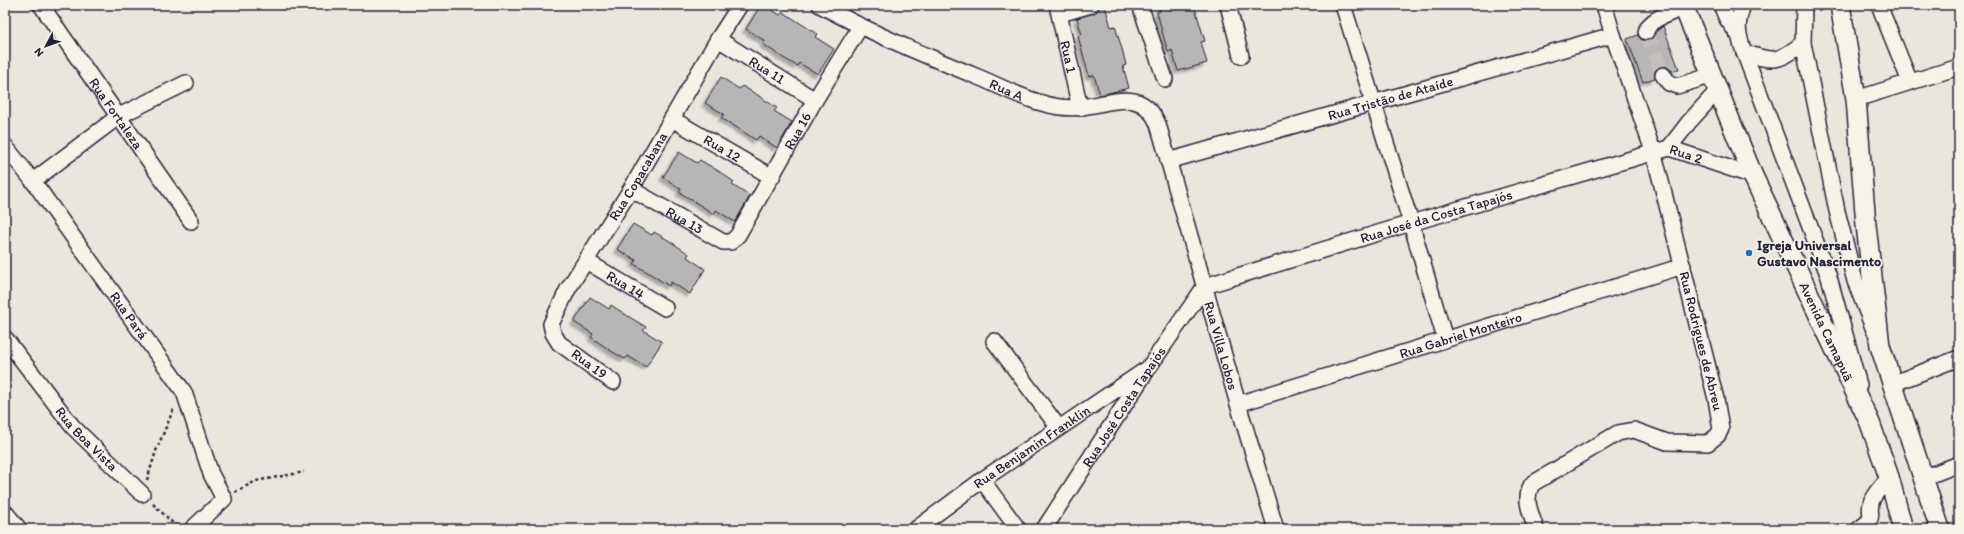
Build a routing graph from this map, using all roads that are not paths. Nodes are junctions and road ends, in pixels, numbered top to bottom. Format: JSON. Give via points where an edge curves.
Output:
{"nodes":[{"id":1,"x":41,"y":5,"type":"edge"},
{"id":2,"x":740,"y":5,"type":"edge"},
{"id":3,"x":820,"y":5,"type":"edge"},
{"id":4,"x":1091,"y":5,"type":"edge"},
{"id":5,"x":1140,"y":5,"type":"edge"},
{"id":6,"x":1228,"y":5,"type":"edge"},
{"id":7,"x":1343,"y":5,"type":"edge"},
{"id":8,"x":1604,"y":5,"type":"edge"},
{"id":9,"x":1721,"y":5,"type":"edge"},
{"id":10,"x":1744,"y":5,"type":"edge"},
{"id":11,"x":1792,"y":5,"type":"edge"},
{"id":12,"x":1804,"y":5,"type":"edge"},
{"id":13,"x":1840,"y":5,"type":"edge"},
{"id":14,"x":1879,"y":5,"type":"edge"},
{"id":15,"x":1683,"y":6,"type":"edge"},
{"id":16,"x":1058,"y":10,"type":"edge"},
{"id":17,"x":1804,"y":24,"type":"junction"},
{"id":18,"x":860,"y":27,"type":"junction"},
{"id":19,"x":1646,"y":32,"type":"dead end"},
{"id":20,"x":1737,"y":33,"type":"junction"},
{"id":21,"x":1612,"y":35,"type":"junction"},
{"id":22,"x":718,"y":39,"type":"junction"},
{"id":23,"x":1803,"y":43,"type":"junction"},
{"id":24,"x":1744,"y":52,"type":"junction"},
{"id":25,"x":1241,"y":56,"type":"dead end"},
{"id":26,"x":1959,"y":67,"type":"edge"},
{"id":27,"x":1662,"y":75,"type":"tunnel mouth"},
{"id":28,"x":1165,"y":79,"type":"dead end"},
{"id":29,"x":1716,"y":82,"type":"junction"},
{"id":30,"x":1910,"y":82,"type":"junction"},
{"id":31,"x":186,"y":83,"type":"dead end"},
{"id":32,"x":1856,"y":99,"type":"junction"},
{"id":33,"x":815,"y":100,"type":"junction"},
{"id":34,"x":1374,"y":104,"type":"junction"},
{"id":35,"x":1080,"y":108,"type":"junction"},
{"id":36,"x":119,"y":116,"type":"junction"},
{"id":37,"x":672,"y":119,"type":"junction"},
{"id":38,"x":5,"y":146,"type":"edge"},
{"id":39,"x":1669,"y":148,"type":"junction"},
{"id":40,"x":1654,"y":154,"type":"junction"},
{"id":41,"x":1168,"y":161,"type":"junction"},
{"id":42,"x":1753,"y":176,"type":"junction"},
{"id":43,"x":772,"y":177,"type":"junction"},
{"id":44,"x":33,"y":181,"type":"junction"},
{"id":45,"x":631,"y":189,"type":"junction"},
{"id":46,"x":192,"y":221,"type":"dead end"},
{"id":47,"x":1411,"y":223,"type":"junction"},
{"id":48,"x":738,"y":236,"type":"joint"},
{"id":49,"x":586,"y":261,"type":"junction"},
{"id":50,"x":1683,"y":266,"type":"junction"},
{"id":51,"x":1205,"y":286,"type":"junction"},
{"id":52,"x":665,"y":308,"type":"dead end"},
{"id":53,"x":5,"y":338,"type":"edge"},
{"id":54,"x":1445,"y":339,"type":"junction"},
{"id":55,"x":994,"y":341,"type":"dead end"},
{"id":56,"x":1880,"y":346,"type":"junction"},
{"id":57,"x":565,"y":347,"type":"joint"},
{"id":58,"x":1959,"y":358,"type":"edge"},
{"id":59,"x":1149,"y":367,"type":"junction"},
{"id":60,"x":613,"y":382,"type":"dead end"},
{"id":61,"x":1892,"y":384,"type":"junction"},
{"id":62,"x":1238,"y":404,"type":"junction"},
{"id":63,"x":1870,"y":423,"type":"junction"},
{"id":64,"x":1059,"y":428,"type":"junction"},
{"id":65,"x":1959,"y":464,"type":"edge"},
{"id":66,"x":1889,"y":477,"type":"junction"},
{"id":67,"x":1923,"y":478,"type":"junction"},
{"id":68,"x":982,"y":480,"type":"junction"},
{"id":69,"x":142,"y":494,"type":"road end"},
{"id":70,"x":5,"y":512,"type":"edge"},
{"id":71,"x":19,"y":529,"type":"edge"},
{"id":72,"x":190,"y":529,"type":"edge"},
{"id":73,"x":916,"y":529,"type":"edge"},
{"id":74,"x":1018,"y":529,"type":"edge"},
{"id":75,"x":1044,"y":529,"type":"edge"},
{"id":76,"x":1276,"y":529,"type":"edge"},
{"id":77,"x":1536,"y":529,"type":"edge"},
{"id":78,"x":1859,"y":529,"type":"edge"},
{"id":79,"x":1904,"y":529,"type":"edge"},
{"id":80,"x":1940,"y":529,"type":"edge"}],
"edges":[{"from":1,"to":36,"type":"street","name":"Rua Fortaleza"},
{"from":2,"to":22,"type":"street","name":"Rua Copacabana"},
{"from":3,"to":18,"type":"street","name":"Rua A"},
{"from":4,"to":16,"type":"street"},
{"from":5,"to":28,"type":"street"},
{"from":6,"to":25,"type":"street"},
{"from":7,"to":34,"type":"street"},
{"from":8,"to":21,"type":"street","name":"Rua Rodrigues de Abreu"},
{"from":9,"to":20,"type":"street"},
{"from":10,"to":20,"type":"street","via":[[1738,20]]},
{"from":11,"to":17,"type":"street"},
{"from":12,"to":17,"type":"street"},
{"from":13,"to":32,"type":"main road"},
{"from":14,"to":30,"type":"street"},
{"from":15,"to":19,"type":"street","via":[[1652,22]]},
{"from":15,"to":29,"type":"main road","name":"Avenida Camapuã"},
{"from":16,"to":35,"type":"street","name":"Rua 1"},
{"from":17,"to":23,"type":"street"},
{"from":18,"to":33,"type":"street","name":"Rua 16"},
{"from":18,"to":35,"type":"street","name":"Rua A","via":[[1017,94],[1050,105]]},
{"from":20,"to":24,"type":"street"},
{"from":21,"to":34,"type":"street","name":"Rua Tristão de Ataíde"},
{"from":21,"to":40,"type":"street","name":"Rua Rodrigues de Abreu"},
{"from":22,"to":33,"type":"street","name":"Rua 11"},
{"from":22,"to":37,"type":"street","name":"Rua Copacabana"},
{"from":23,"to":24,"type":"street","via":[[1780,59],[1760,58]]},
{"from":23,"to":56,"type":"street","via":[[1837,211],[1855,281]]},
{"from":24,"to":63,"type":"street","via":[[1829,277]]},
{"from":26,"to":30,"type":"street"},
{"from":27,"to":29,"type":"street","via":[[1669,83],[1677,86]]},
{"from":29,"to":39,"type":"street","name":"Rua 2"},
{"from":29,"to":42,"type":"main road","name":"Avenida Camapuã"},
{"from":30,"to":32,"type":"street"},
{"from":31,"to":36,"type":"street"},
{"from":32,"to":56,"type":"main road","via":[[1866,225]]},
{"from":33,"to":43,"type":"street","name":"Rua 16"},
{"from":34,"to":41,"type":"street","name":"Rua Tristão de Ataíde"},
{"from":34,"to":47,"type":"street"},
{"from":35,"to":41,"type":"street","name":"Rua A","via":[[1133,100],[1144,104],[1153,112]]},
{"from":36,"to":44,"type":"street"},
{"from":36,"to":46,"type":"street","name":"Rua Fortaleza"},
{"from":37,"to":43,"type":"street","name":"Rua 12"},
{"from":37,"to":45,"type":"street","name":"Rua Copacabana"},
{"from":38,"to":44,"type":"street","name":"Rua Pará"},
{"from":39,"to":40,"type":"street","name":"Rua José da Costa Tapajós"},
{"from":39,"to":42,"type":"street","name":"Rua 2"},
{"from":40,"to":47,"type":"street","name":"Rua José da Costa Tapajós"},
{"from":40,"to":50,"type":"street","name":"Rua Rodrigues de Abreu"},
{"from":41,"to":51,"type":"street","name":"Rua Villa Lobos"},
{"from":42,"to":63,"type":"main road","name":"Avenida Camapuã"},
{"from":43,"to":48,"type":"street","name":"Rua 16"},
{"from":44,"to":72,"type":"street","name":"Rua Pará","via":[[184,392],[211,474],[224,499]]},
{"from":45,"to":48,"type":"street","name":"Rua 13","via":[[723,242],[730,242]]},
{"from":45,"to":49,"type":"street","name":"Rua Copacabana"},
{"from":47,"to":51,"type":"street","name":"Rua José da Costa Tapajós"},
{"from":47,"to":54,"type":"street"},
{"from":49,"to":52,"type":"street","name":"Rua 14"},
{"from":49,"to":57,"type":"street","name":"Rua Copacabana","via":[[568,289],[551,324],[556,338]]},
{"from":50,"to":54,"type":"street","name":"Rua Gabriel Monteiro"},
{"from":50,"to":77,"type":"street","name":"Rua Rodrigues de Abreu","via":[[1716,399],[1721,424],[1718,435],[1708,443],[1699,444],[1667,442],[1634,430],[1618,433],[1532,484],[1527,502]]},
{"from":51,"to":59,"type":"street","name":"Rua José Costa Tapajós"},
{"from":51,"to":62,"type":"street","name":"Rua Villa Lobos"},
{"from":53,"to":69,"type":"street","name":"Rua Boa Vista","via":[[73,427]]},
{"from":54,"to":62,"type":"street","name":"Rua Gabriel Monteiro"},
{"from":55,"to":64,"type":"street"},
{"from":56,"to":61,"type":"main road"},
{"from":57,"to":60,"type":"street","name":"Rua 19"},
{"from":58,"to":61,"type":"street"},
{"from":59,"to":64,"type":"street","name":"Rua Benjamin Franklin"},
{"from":59,"to":75,"type":"street","name":"Rua José Costa Tapajós"},
{"from":61,"to":67,"type":"main road"},
{"from":62,"to":76,"type":"street","name":"Rua Villa Lobos"},
{"from":63,"to":66,"type":"main road","name":"Avenida Camapuã"},
{"from":64,"to":68,"type":"street","name":"Rua Benjamin Franklin"},
{"from":65,"to":67,"type":"street"},
{"from":66,"to":78,"type":"street","via":[[1872,499],[1872,517]]},
{"from":66,"to":79,"type":"main road","name":"Avenida Camapuã"},
{"from":67,"to":80,"type":"main road"},
{"from":68,"to":73,"type":"street","name":"Rua Benjamin Franklin"},
{"from":68,"to":74,"type":"street"},
{"from":70,"to":71,"type":"street"}]}
